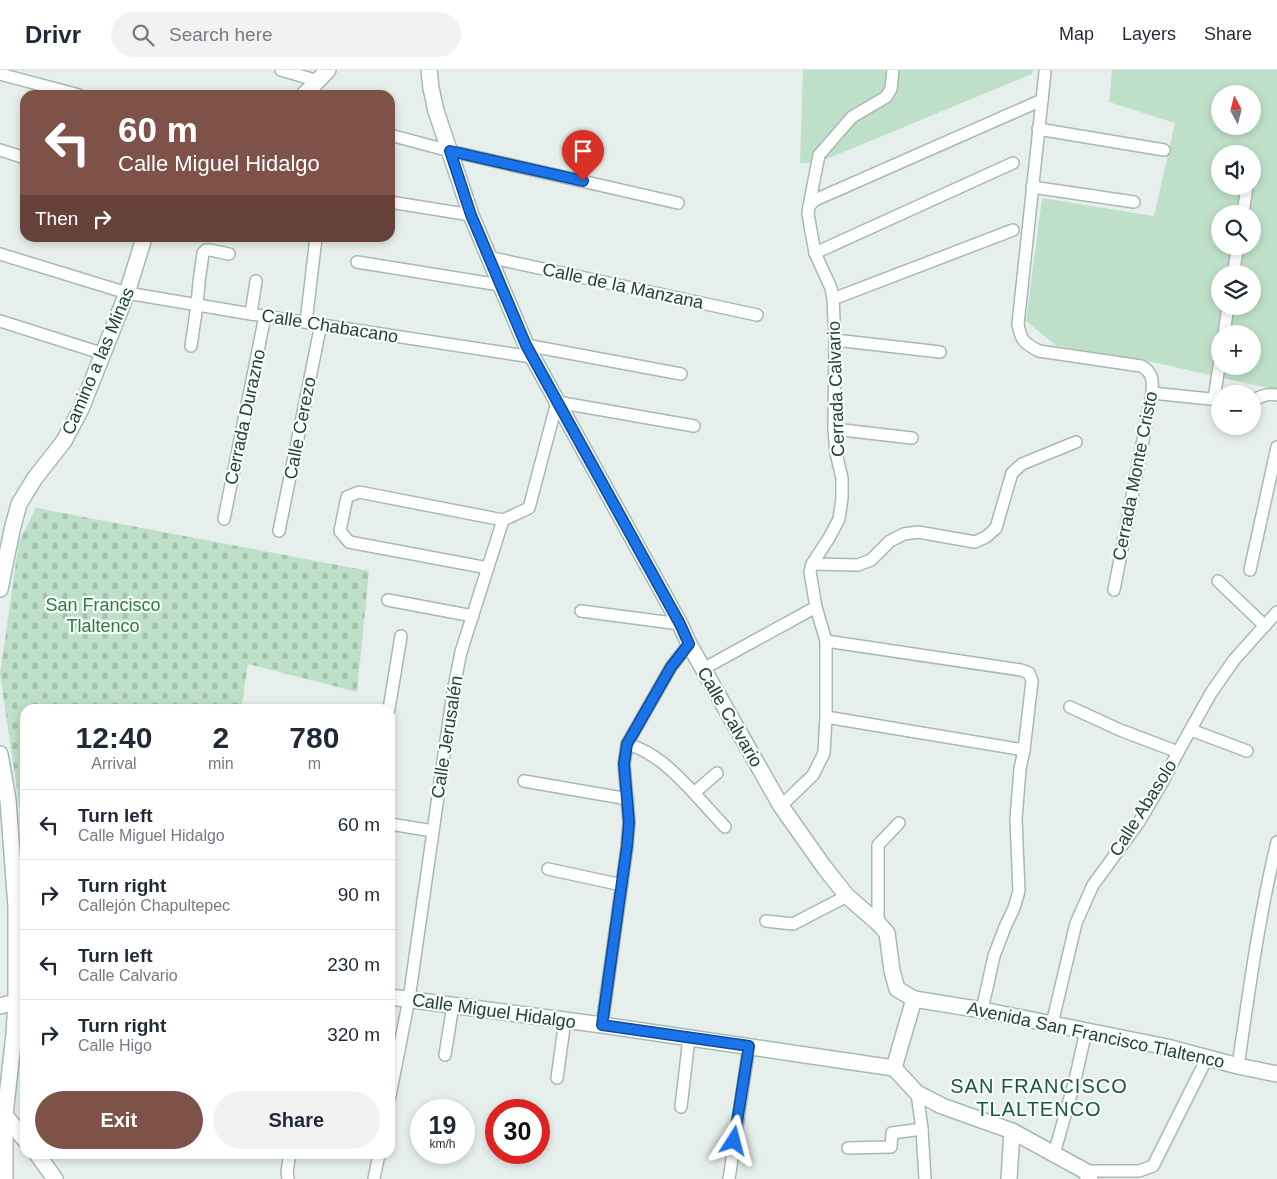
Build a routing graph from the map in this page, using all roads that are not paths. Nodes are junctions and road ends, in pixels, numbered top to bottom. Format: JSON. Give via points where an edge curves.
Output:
{"nodes":[{"id":1,"x":280,"y":70,"type":"edge"},
{"id":2,"x":429,"y":70,"type":"edge"},
{"id":3,"x":893,"y":70,"type":"edge"},
{"id":4,"x":1045,"y":72,"type":"dead end"},
{"id":5,"x":0,"y":74,"type":"edge"},
{"id":6,"x":323,"y":75,"type":"edge"},
{"id":7,"x":60,"y":90,"type":"edge"},
{"id":8,"x":309,"y":90,"type":"edge"},
{"id":9,"x":1042,"y":100,"type":"junction"},
{"id":10,"x":1038,"y":129,"type":"junction"},
{"id":11,"x":395,"y":136,"type":"edge"},
{"id":12,"x":0,"y":150,"type":"edge"},
{"id":13,"x":1164,"y":150,"type":"dead end"},
{"id":14,"x":450,"y":151,"type":"junction"},
{"id":15,"x":20,"y":156,"type":"edge"},
{"id":16,"x":1013,"y":162,"type":"dead end"},
{"id":17,"x":1032,"y":187,"type":"junction"},
{"id":18,"x":1134,"y":202,"type":"dead end"},
{"id":19,"x":395,"y":203,"type":"edge"},
{"id":20,"x":678,"y":203,"type":"dead end"},
{"id":21,"x":809,"y":206,"type":"junction"},
{"id":22,"x":471,"y":215,"type":"junction"},
{"id":23,"x":1013,"y":230,"type":"dead end"},
{"id":24,"x":143,"y":242,"type":"edge"},
{"id":25,"x":316,"y":242,"type":"edge"},
{"id":26,"x":815,"y":253,"type":"junction"},
{"id":27,"x":0,"y":254,"type":"edge"},
{"id":28,"x":229,"y":254,"type":"dead end"},
{"id":29,"x":488,"y":257,"type":"junction"},
{"id":30,"x":357,"y":262,"type":"dead end"},
{"id":31,"x":256,"y":281,"type":"dead end"},
{"id":32,"x":500,"y":285,"type":"junction"},
{"id":33,"x":127,"y":293,"type":"junction"},
{"id":34,"x":833,"y":299,"type":"junction"},
{"id":35,"x":198,"y":305,"type":"junction"},
{"id":36,"x":251,"y":314,"type":"junction"},
{"id":37,"x":757,"y":315,"type":"dead end"},
{"id":38,"x":265,"y":316,"type":"junction"},
{"id":39,"x":0,"y":321,"type":"edge"},
{"id":40,"x":306,"y":322,"type":"junction"},
{"id":41,"x":321,"y":324,"type":"junction"},
{"id":42,"x":835,"y":340,"type":"junction"},
{"id":43,"x":191,"y":346,"type":"dead end"},
{"id":44,"x":529,"y":351,"type":"junction"},
{"id":45,"x":940,"y":352,"type":"dead end"},
{"id":46,"x":104,"y":354,"type":"junction"},
{"id":47,"x":681,"y":374,"type":"dead end"},
{"id":48,"x":1152,"y":393,"type":"junction"},
{"id":49,"x":1275,"y":394,"type":"edge"},
{"id":50,"x":1261,"y":396,"type":"edge"},
{"id":51,"x":1211,"y":399,"type":"edge"},
{"id":52,"x":557,"y":402,"type":"junction"},
{"id":53,"x":694,"y":426,"type":"dead end"},
{"id":54,"x":834,"y":429,"type":"junction"},
{"id":55,"x":912,"y":438,"type":"dead end"},
{"id":56,"x":1076,"y":442,"type":"dead end"},
{"id":57,"x":1277,"y":447,"type":"edge"},
{"id":58,"x":224,"y":519,"type":"dead end"},
{"id":59,"x":503,"y":520,"type":"junction"},
{"id":60,"x":279,"y":531,"type":"dead end"},
{"id":61,"x":812,"y":564,"type":"junction"},
{"id":62,"x":488,"y":568,"type":"junction"},
{"id":63,"x":1250,"y":570,"type":"dead end"},
{"id":64,"x":1218,"y":581,"type":"dead end"},
{"id":65,"x":0,"y":589,"type":"edge"},
{"id":66,"x":1114,"y":590,"type":"dead end"},
{"id":67,"x":388,"y":600,"type":"dead end"},
{"id":68,"x":816,"y":607,"type":"junction"},
{"id":69,"x":581,"y":611,"type":"dead end"},
{"id":70,"x":1277,"y":612,"type":"edge"},
{"id":71,"x":473,"y":616,"type":"junction"},
{"id":72,"x":680,"y":624,"type":"junction"},
{"id":73,"x":1264,"y":626,"type":"junction"},
{"id":74,"x":401,"y":636,"type":"dead end"},
{"id":75,"x":826,"y":641,"type":"junction"},
{"id":76,"x":689,"y":644,"type":"junction"},
{"id":77,"x":703,"y":669,"type":"junction"},
{"id":78,"x":389,"y":704,"type":"edge"},
{"id":79,"x":1070,"y":708,"type":"dead end"},
{"id":80,"x":826,"y":717,"type":"junction"},
{"id":81,"x":1191,"y":730,"type":"junction"},
{"id":82,"x":627,"y":744,"type":"junction"},
{"id":83,"x":1024,"y":750,"type":"junction"},
{"id":84,"x":1247,"y":751,"type":"dead end"},
{"id":85,"x":1178,"y":752,"type":"junction"},
{"id":86,"x":0,"y":754,"type":"edge"},
{"id":87,"x":717,"y":773,"type":"dead end"},
{"id":88,"x":524,"y":781,"type":"dead end"},
{"id":89,"x":694,"y":793,"type":"junction"},
{"id":90,"x":628,"y":799,"type":"junction"},
{"id":91,"x":781,"y":806,"type":"junction"},
{"id":92,"x":899,"y":824,"type":"dead end"},
{"id":93,"x":395,"y":825,"type":"edge"},
{"id":94,"x":726,"y":827,"type":"dead end"},
{"id":95,"x":432,"y":831,"type":"junction"},
{"id":96,"x":1277,"y":842,"type":"edge"},
{"id":97,"x":548,"y":869,"type":"dead end"},
{"id":98,"x":622,"y":885,"type":"junction"},
{"id":99,"x":847,"y":896,"type":"junction"},
{"id":100,"x":766,"y":921,"type":"dead end"},
{"id":101,"x":878,"y":923,"type":"junction"},
{"id":102,"x":395,"y":998,"type":"edge"},
{"id":103,"x":914,"y":998,"type":"junction"},
{"id":104,"x":409,"y":999,"type":"junction"},
{"id":105,"x":20,"y":1001,"type":"edge"},
{"id":106,"x":454,"y":1005,"type":"junction"},
{"id":107,"x":0,"y":1006,"type":"edge"},
{"id":108,"x":982,"y":1010,"type":"junction"},
{"id":109,"x":565,"y":1020,"type":"junction"},
{"id":110,"x":1052,"y":1024,"type":"junction"},
{"id":111,"x":602,"y":1025,"type":"junction"},
{"id":112,"x":1086,"y":1031,"type":"junction"},
{"id":113,"x":689,"y":1038,"type":"junction"},
{"id":114,"x":749,"y":1046,"type":"junction"},
{"id":115,"x":445,"y":1055,"type":"dead end"},
{"id":116,"x":1207,"y":1058,"type":"junction"},
{"id":117,"x":1238,"y":1066,"type":"junction"},
{"id":118,"x":894,"y":1068,"type":"junction"},
{"id":119,"x":395,"y":1070,"type":"edge"},
{"id":120,"x":1277,"y":1074,"type":"edge"},
{"id":121,"x":557,"y":1078,"type":"dead end"},
{"id":122,"x":917,"y":1093,"type":"junction"},
{"id":123,"x":681,"y":1108,"type":"dead end"},
{"id":124,"x":2,"y":1113,"type":"edge"},
{"id":125,"x":922,"y":1129,"type":"junction"},
{"id":126,"x":1012,"y":1132,"type":"junction"},
{"id":127,"x":20,"y":1134,"type":"edge"},
{"id":128,"x":848,"y":1148,"type":"dead end"},
{"id":129,"x":1054,"y":1154,"type":"junction"},
{"id":130,"x":42,"y":1159,"type":"edge"},
{"id":131,"x":289,"y":1159,"type":"edge"},
{"id":132,"x":378,"y":1159,"type":"edge"},
{"id":133,"x":1088,"y":1175,"type":"edge"},
{"id":134,"x":6,"y":1179,"type":"edge"},
{"id":135,"x":55,"y":1179,"type":"edge"},
{"id":136,"x":288,"y":1179,"type":"edge"},
{"id":137,"x":374,"y":1179,"type":"edge"},
{"id":138,"x":729,"y":1179,"type":"edge"},
{"id":139,"x":925,"y":1179,"type":"edge"},
{"id":140,"x":1009,"y":1179,"type":"edge"}],
"edges":[{"from":1,"to":6,"type":"street"},
{"from":2,"to":14,"type":"street","name":"Calle Calvario","via":[[436,111]]},
{"from":3,"to":21,"type":"street","name":"Cerrada Calvario","via":[[891,89],[886,97],[852,117],[818,156]]},
{"from":4,"to":9,"type":"street"},
{"from":5,"to":7,"type":"street"},
{"from":6,"to":8,"type":"street"},
{"from":9,"to":10,"type":"street"},
{"from":9,"to":21,"type":"street","via":[[815,200]]},
{"from":10,"to":13,"type":"street"},
{"from":10,"to":17,"type":"street"},
{"from":11,"to":14,"type":"street"},
{"from":12,"to":15,"type":"street"},
{"from":14,"to":20,"type":"street"},
{"from":14,"to":22,"type":"street","name":"Calle Calvario"},
{"from":16,"to":26,"type":"street"},
{"from":17,"to":18,"type":"street"},
{"from":17,"to":48,"type":"street","name":"Cerrada Monte Cristo","via":[[1018,324],[1026,345],[1039,351],[1141,366],[1151,374]]},
{"from":19,"to":22,"type":"street"},
{"from":21,"to":26,"type":"street","name":"Cerrada Calvario"},
{"from":22,"to":29,"type":"street","name":"Calle Calvario"},
{"from":23,"to":34,"type":"street"},
{"from":24,"to":33,"type":"street","name":"Camino a las Minas"},
{"from":25,"to":40,"type":"street"},
{"from":26,"to":34,"type":"street","name":"Cerrada Calvario"},
{"from":27,"to":33,"type":"street","name":"Calle Chabacano"},
{"from":28,"to":35,"type":"street","via":[[210,250],[203,253]]},
{"from":29,"to":32,"type":"street","name":"Calle Calvario"},
{"from":29,"to":37,"type":"street","name":"Calle de la Manzana"},
{"from":30,"to":32,"type":"street"},
{"from":31,"to":36,"type":"street"},
{"from":32,"to":44,"type":"street","name":"Calle Calvario"},
{"from":33,"to":35,"type":"street","name":"Calle Chabacano"},
{"from":33,"to":46,"type":"street","name":"Camino a las Minas"},
{"from":34,"to":42,"type":"street","name":"Cerrada Calvario"},
{"from":35,"to":36,"type":"street","name":"Calle Chabacano"},
{"from":35,"to":43,"type":"street"},
{"from":36,"to":38,"type":"street","name":"Calle Chabacano"},
{"from":38,"to":40,"type":"street","name":"Calle Chabacano"},
{"from":38,"to":58,"type":"street","name":"Cerrada Durazno"},
{"from":39,"to":46,"type":"street"},
{"from":40,"to":41,"type":"street","name":"Calle Chabacano"},
{"from":41,"to":44,"type":"street","name":"Calle Chabacano"},
{"from":41,"to":60,"type":"street","name":"Calle Cerezo"},
{"from":42,"to":45,"type":"street"},
{"from":42,"to":54,"type":"street","name":"Cerrada Calvario"},
{"from":44,"to":47,"type":"street","name":"Calle Chabacano"},
{"from":44,"to":52,"type":"street","name":"Calle Calvario"},
{"from":46,"to":65,"type":"street","name":"Camino a las Minas","via":[[64,441],[19,504]]},
{"from":48,"to":51,"type":"street"},
{"from":48,"to":66,"type":"street","name":"Cerrada Monte Cristo"},
{"from":49,"to":50,"type":"street"},
{"from":52,"to":53,"type":"street"},
{"from":52,"to":59,"type":"street","via":[[529,508]]},
{"from":52,"to":72,"type":"street","name":"Calle Calvario"},
{"from":54,"to":55,"type":"street"},
{"from":54,"to":61,"type":"street","name":"Cerrada Calvario","via":[[842,478],[839,519]]},
{"from":56,"to":61,"type":"street","via":[[1022,464],[1012,472],[996,528],[986,537],[975,542],[918,532],[904,534],[890,541],[871,560],[858,565]]},
{"from":57,"to":63,"type":"street"},
{"from":59,"to":62,"type":"street","name":"Calle Jerusalén"},
{"from":59,"to":62,"type":"street","via":[[359,492],[347,497],[340,531],[349,542]]},
{"from":61,"to":68,"type":"street","via":[[810,572]]},
{"from":62,"to":71,"type":"street","name":"Calle Jerusalén"},
{"from":64,"to":73,"type":"street"},
{"from":67,"to":71,"type":"street"},
{"from":68,"to":75,"type":"street"},
{"from":68,"to":77,"type":"street"},
{"from":69,"to":72,"type":"street"},
{"from":70,"to":73,"type":"street","name":"Calle Abasolo"},
{"from":71,"to":95,"type":"street","name":"Calle Jerusalén","via":[[461,652]]},
{"from":72,"to":76,"type":"street","name":"Calle Calvario"},
{"from":73,"to":81,"type":"street","name":"Calle Abasolo","via":[[1234,660]]},
{"from":74,"to":78,"type":"street"},
{"from":75,"to":80,"type":"street"},
{"from":75,"to":83,"type":"street","via":[[1020,670],[1029,674],[1032,681]]},
{"from":76,"to":77,"type":"street","name":"Calle Calvario"},
{"from":76,"to":82,"type":"street","via":[[671,667]]},
{"from":77,"to":91,"type":"street","name":"Calle Calvario"},
{"from":79,"to":85,"type":"street"},
{"from":80,"to":83,"type":"street"},
{"from":80,"to":91,"type":"street","via":[[824,753],[813,775]]},
{"from":81,"to":84,"type":"street"},
{"from":81,"to":85,"type":"street","name":"Calle Abasolo"},
{"from":82,"to":89,"type":"street","via":[[641,748],[670,768]]},
{"from":82,"to":90,"type":"street","via":[[624,764]]},
{"from":83,"to":108,"type":"street","via":[[1016,818],[1019,891],[994,956]]},
{"from":85,"to":110,"type":"street","name":"Calle Abasolo","via":[[1139,822],[1093,884],[1076,923]]},
{"from":86,"to":105,"type":"street","via":[[8,800]]},
{"from":87,"to":89,"type":"street"},
{"from":88,"to":90,"type":"street"},
{"from":89,"to":94,"type":"street"},
{"from":90,"to":98,"type":"street","via":[[628,838]]},
{"from":91,"to":99,"type":"street","name":"Calle Calvario"},
{"from":92,"to":101,"type":"street","via":[[878,845]]},
{"from":93,"to":95,"type":"street"},
{"from":95,"to":104,"type":"street","name":"Calle Jerusalén"},
{"from":96,"to":117,"type":"street"},
{"from":97,"to":98,"type":"street"},
{"from":98,"to":111,"type":"street"},
{"from":99,"to":100,"type":"street","via":[[793,924]]},
{"from":99,"to":101,"type":"street","name":"Calle Calvario"},
{"from":101,"to":103,"type":"street","name":"Calle Calvario","via":[[887,933],[898,989]]},
{"from":102,"to":104,"type":"street","name":"Calle Miguel Hidalgo"},
{"from":103,"to":108,"type":"street","name":"Avenida San Francisco Tlaltenco"},
{"from":103,"to":118,"type":"street"},
{"from":104,"to":106,"type":"street","name":"Calle Miguel Hidalgo"},
{"from":104,"to":119,"type":"street","name":"Calle Jerusalén"},
{"from":105,"to":107,"type":"street"},
{"from":105,"to":124,"type":"street"},
{"from":106,"to":109,"type":"street","name":"Calle Miguel Hidalgo"},
{"from":106,"to":115,"type":"street"},
{"from":108,"to":110,"type":"street","name":"Avenida San Francisco Tlaltenco"},
{"from":109,"to":111,"type":"street","name":"Calle Miguel Hidalgo"},
{"from":109,"to":121,"type":"street"},
{"from":110,"to":112,"type":"street","name":"Avenida San Francisco Tlaltenco"},
{"from":111,"to":113,"type":"street","name":"Calle Miguel Hidalgo"},
{"from":112,"to":116,"type":"street","name":"Avenida San Francisco Tlaltenco"},
{"from":112,"to":129,"type":"street"},
{"from":113,"to":114,"type":"street","name":"Calle Miguel Hidalgo"},
{"from":113,"to":123,"type":"street"},
{"from":114,"to":118,"type":"street","name":"Calle Miguel Hidalgo"},
{"from":114,"to":138,"type":"street"},
{"from":116,"to":117,"type":"street","name":"Avenida San Francisco Tlaltenco"},
{"from":116,"to":133,"type":"street","via":[[1153,1166],[1139,1171]]},
{"from":117,"to":120,"type":"street","name":"Avenida San Francisco Tlaltenco"},
{"from":118,"to":122,"type":"street"},
{"from":122,"to":125,"type":"street"},
{"from":122,"to":126,"type":"street","via":[[942,1106]]},
{"from":124,"to":127,"type":"street"},
{"from":124,"to":134,"type":"street"},
{"from":125,"to":128,"type":"street","via":[[892,1133],[891,1147]]},
{"from":125,"to":139,"type":"street"},
{"from":126,"to":129,"type":"street"},
{"from":126,"to":140,"type":"street"},
{"from":129,"to":133,"type":"street"},
{"from":130,"to":135,"type":"street"},
{"from":131,"to":136,"type":"street"},
{"from":132,"to":137,"type":"street"}]}
